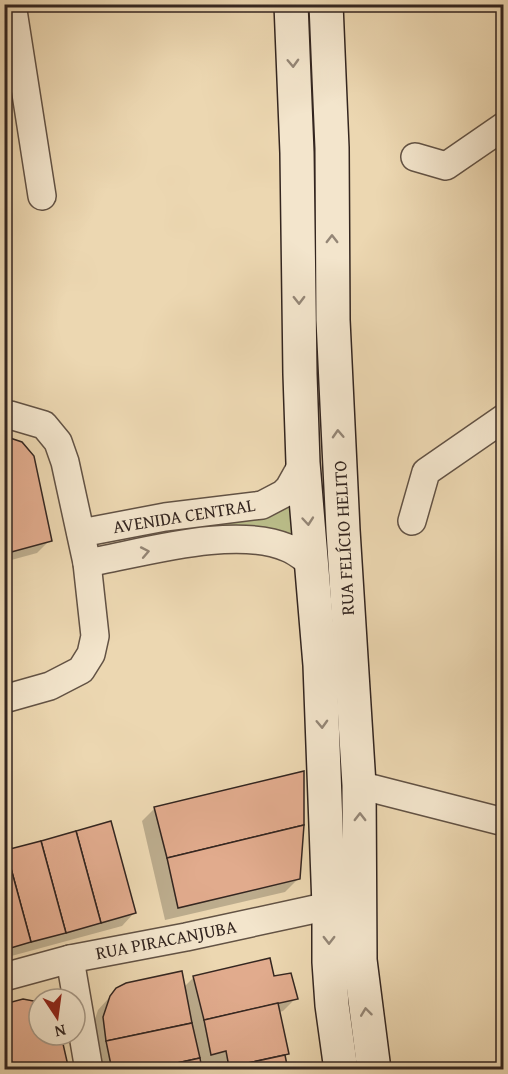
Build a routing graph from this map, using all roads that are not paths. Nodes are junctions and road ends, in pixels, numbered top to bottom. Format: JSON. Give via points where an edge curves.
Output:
{"nodes":[{"id":1,"x":12,"y":4,"type":"edge"},
{"id":2,"x":291,"y":4,"type":"edge"},
{"id":3,"x":326,"y":4,"type":"edge"},
{"id":4,"x":504,"y":126,"type":"edge"},
{"id":5,"x":415,"y":157,"type":"dead end"},
{"id":6,"x":42,"y":196,"type":"dead end"},
{"id":7,"x":4,"y":415,"type":"edge"},
{"id":8,"x":504,"y":418,"type":"edge"},
{"id":9,"x":303,"y":463,"type":"junction"},
{"id":10,"x":412,"y":521,"type":"dead end"},
{"id":11,"x":81,"y":533,"type":"junction"},
{"id":12,"x":87,"y":563,"type":"junction"},
{"id":13,"x":311,"y":563,"type":"junction"},
{"id":14,"x":4,"y":699,"type":"edge"},
{"id":15,"x":359,"y":785,"type":"junction"},
{"id":16,"x":504,"y":822,"type":"edge"},
{"id":17,"x":329,"y":906,"type":"junction"},
{"id":18,"x":70,"y":959,"type":"junction"},
{"id":19,"x":4,"y":977,"type":"edge"},
{"id":20,"x":88,"y":1070,"type":"edge"},
{"id":21,"x":341,"y":1070,"type":"edge"},
{"id":22,"x":374,"y":1070,"type":"edge"}],
"edges":[{"from":1,"to":6,"type":"street"},
{"from":2,"to":9,"type":"main road","name":"RUA FELÍCIO HELITO","one_way":true},
{"from":15,"to":3,"type":"main road","name":"RUA FELÍCIO HELITO","one_way":true,"via":[[333,320]]},
{"from":4,"to":5,"type":"street","via":[[446,166]]},
{"from":7,"to":11,"type":"street","via":[[44,425],[58,442]]},
{"from":8,"to":10,"type":"street","via":[[426,472]]},
{"from":9,"to":11,"type":"street","name":"AVENIDA CENTRAL","via":[[289,488],[262,505]]},
{"from":9,"to":13,"type":"main road","name":"RUA FELÍCIO HELITO","one_way":true},
{"from":11,"to":12,"type":"street"},
{"from":12,"to":13,"type":"street","name":"AVENIDA CENTRAL","one_way":true,"via":[[219,538],[261,540],[288,548]]},
{"from":12,"to":14,"type":"street","via":[[95,636],[91,654],[81,670],[68,678]]},
{"from":13,"to":17,"type":"main road","name":"RUA FELÍCIO HELITO","one_way":true,"via":[[320,666]]},
{"from":15,"to":16,"type":"street"},
{"from":22,"to":15,"type":"main road","name":"RUA FELÍCIO HELITO","one_way":true,"via":[[360,960]]},
{"from":17,"to":18,"type":"street","name":"RUA PIRACANJUBA"},
{"from":17,"to":21,"type":"main road","name":"RUA FELÍCIO HELITO","one_way":true,"via":[[332,1005]]},
{"from":18,"to":19,"type":"street","name":"RUA PIRACANJUBA"},
{"from":18,"to":20,"type":"street"}]}
